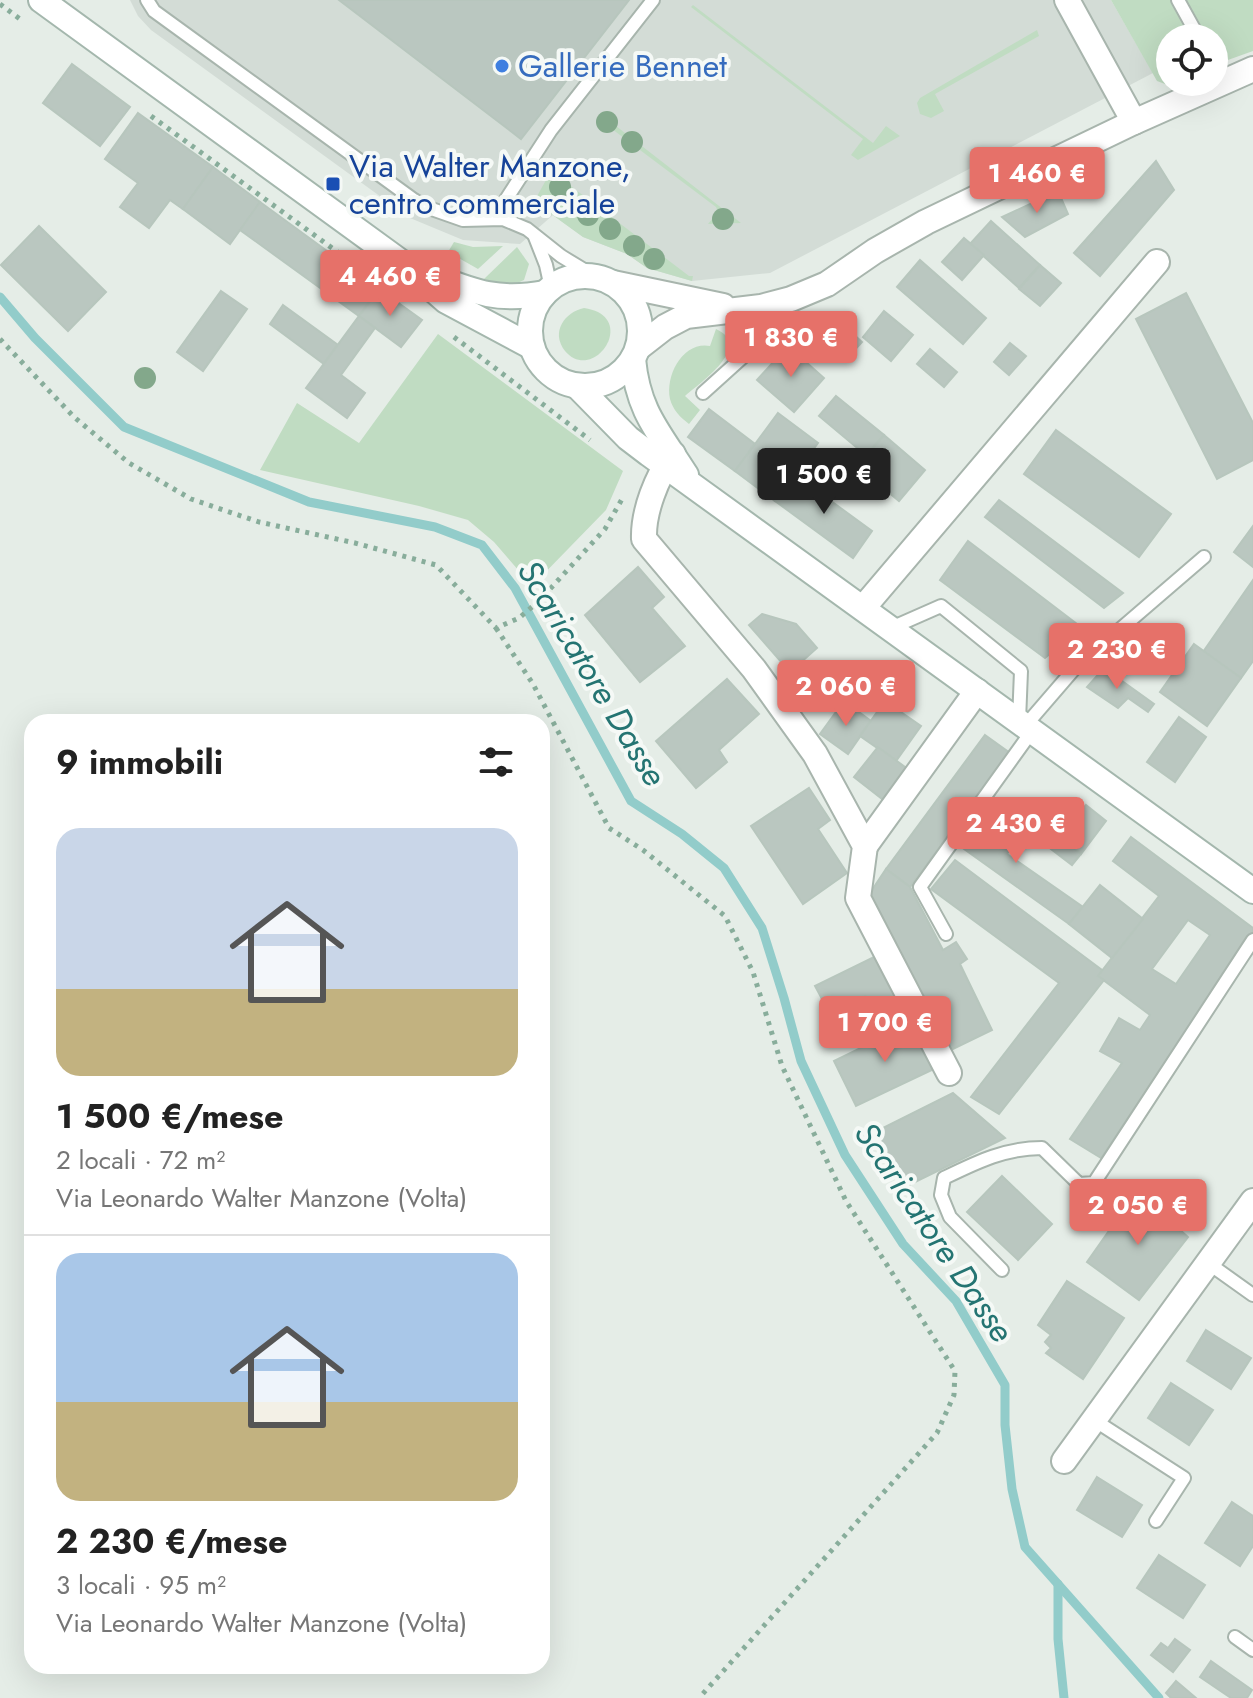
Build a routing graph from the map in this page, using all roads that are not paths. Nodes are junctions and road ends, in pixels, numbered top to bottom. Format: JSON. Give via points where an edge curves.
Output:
{"nodes":[{"id":1,"x":41,"y":0,"type":"edge"},
{"id":2,"x":147,"y":0,"type":"edge"},
{"id":3,"x":653,"y":0,"type":"edge"},
{"id":4,"x":1067,"y":0,"type":"edge"},
{"id":5,"x":1178,"y":0,"type":"edge"},
{"id":6,"x":1191,"y":24,"type":"edge"},
{"id":7,"x":1253,"y":69,"type":"edge"},
{"id":8,"x":1134,"y":122,"type":"junction"},
{"id":9,"x":503,"y":219,"type":"junction"},
{"id":10,"x":534,"y":234,"type":"junction"},
{"id":11,"x":1157,"y":262,"type":"dead end"},
{"id":12,"x":405,"y":265,"type":"junction"},
{"id":13,"x":603,"y":280,"type":"junction"},
{"id":14,"x":548,"y":291,"type":"junction"},
{"id":15,"x":791,"y":299,"type":"junction"},
{"id":16,"x":733,"y":309,"type":"junction"},
{"id":17,"x":532,"y":347,"type":"junction"},
{"id":18,"x":636,"y":354,"type":"junction"},
{"id":19,"x":577,"y":386,"type":"junction"},
{"id":20,"x":703,"y":393,"type":"dead end"},
{"id":21,"x":662,"y":458,"type":"junction"},
{"id":22,"x":1204,"y":557,"type":"dead end"},
{"id":23,"x":863,"y":608,"type":"junction"},
{"id":24,"x":891,"y":628,"type":"junction"},
{"id":25,"x":977,"y":691,"type":"junction"},
{"id":26,"x":1025,"y":726,"type":"junction"},
{"id":27,"x":865,"y":846,"type":"junction"},
{"id":28,"x":1253,"y":891,"type":"edge"},
{"id":29,"x":946,"y":934,"type":"dead end"},
{"id":30,"x":1253,"y":940,"type":"edge"},
{"id":31,"x":949,"y":1073,"type":"dead end"},
{"id":32,"x":1253,"y":1201,"type":"edge"},
{"id":33,"x":1208,"y":1263,"type":"junction"},
{"id":34,"x":1002,"y":1270,"type":"dead end"},
{"id":35,"x":1253,"y":1295,"type":"edge"},
{"id":36,"x":1094,"y":1420,"type":"junction"},
{"id":37,"x":1064,"y":1461,"type":"dead end"},
{"id":38,"x":1156,"y":1521,"type":"dead end"},
{"id":39,"x":1235,"y":1637,"type":"dead end"},
{"id":40,"x":1253,"y":1650,"type":"edge"}],
"edges":[{"from":1,"to":12,"type":"street"},
{"from":2,"to":9,"type":"lane","via":[[154,11],[414,200],[463,220]]},
{"from":3,"to":9,"type":"lane","via":[[551,130],[505,201]]},
{"from":4,"to":8,"type":"street"},
{"from":5,"to":6,"type":"lane"},
{"from":7,"to":8,"type":"street"},
{"from":8,"to":15,"type":"street","via":[[926,222],[827,284]]},
{"from":9,"to":10,"type":"lane"},
{"from":10,"to":13,"type":"lane"},
{"from":10,"to":14,"type":"lane","via":[[546,265]]},
{"from":11,"to":23,"type":"street"},
{"from":12,"to":14,"type":"street","via":[[479,294],[513,298]]},
{"from":12,"to":17,"type":"street","via":[[446,301]]},
{"from":13,"to":14,"type":"street","via":[[564,280]]},
{"from":13,"to":16,"type":"street"},
{"from":13,"to":18,"type":"street","via":[[625,292],[636,308],[641,335]]},
{"from":14,"to":17,"type":"street","via":[[532,314]]},
{"from":15,"to":16,"type":"street"},
{"from":15,"to":20,"type":"lane","via":[[774,329]]},
{"from":16,"to":18,"type":"street","via":[[686,316]]},
{"from":17,"to":19,"type":"street","via":[[550,374]]},
{"from":18,"to":19,"type":"street","via":[[604,383]]},
{"from":18,"to":21,"type":"street","via":[[637,389]]},
{"from":19,"to":21,"type":"street","via":[[628,438]]},
{"from":21,"to":23,"type":"street"},
{"from":21,"to":27,"type":"street","via":[[643,521],[644,539],[754,669],[815,754]]},
{"from":22,"to":26,"type":"lane","via":[[1075,668]]},
{"from":23,"to":24,"type":"street"},
{"from":24,"to":25,"type":"street"},
{"from":24,"to":26,"type":"lane","via":[[941,606],[1021,671]]},
{"from":25,"to":26,"type":"street"},
{"from":25,"to":27,"type":"street"},
{"from":26,"to":28,"type":"street"},
{"from":26,"to":29,"type":"lane","via":[[920,887]]},
{"from":27,"to":31,"type":"street","via":[[858,898]]},
{"from":30,"to":34,"type":"lane","via":[[1094,1183],[1079,1184],[1042,1148],[988,1156],[944,1178],[941,1195],[950,1217]]},
{"from":32,"to":33,"type":"street"},
{"from":33,"to":35,"type":"lane"},
{"from":33,"to":36,"type":"street"},
{"from":36,"to":37,"type":"street"},
{"from":36,"to":38,"type":"lane","via":[[1184,1478]]},
{"from":39,"to":40,"type":"lane"}]}
